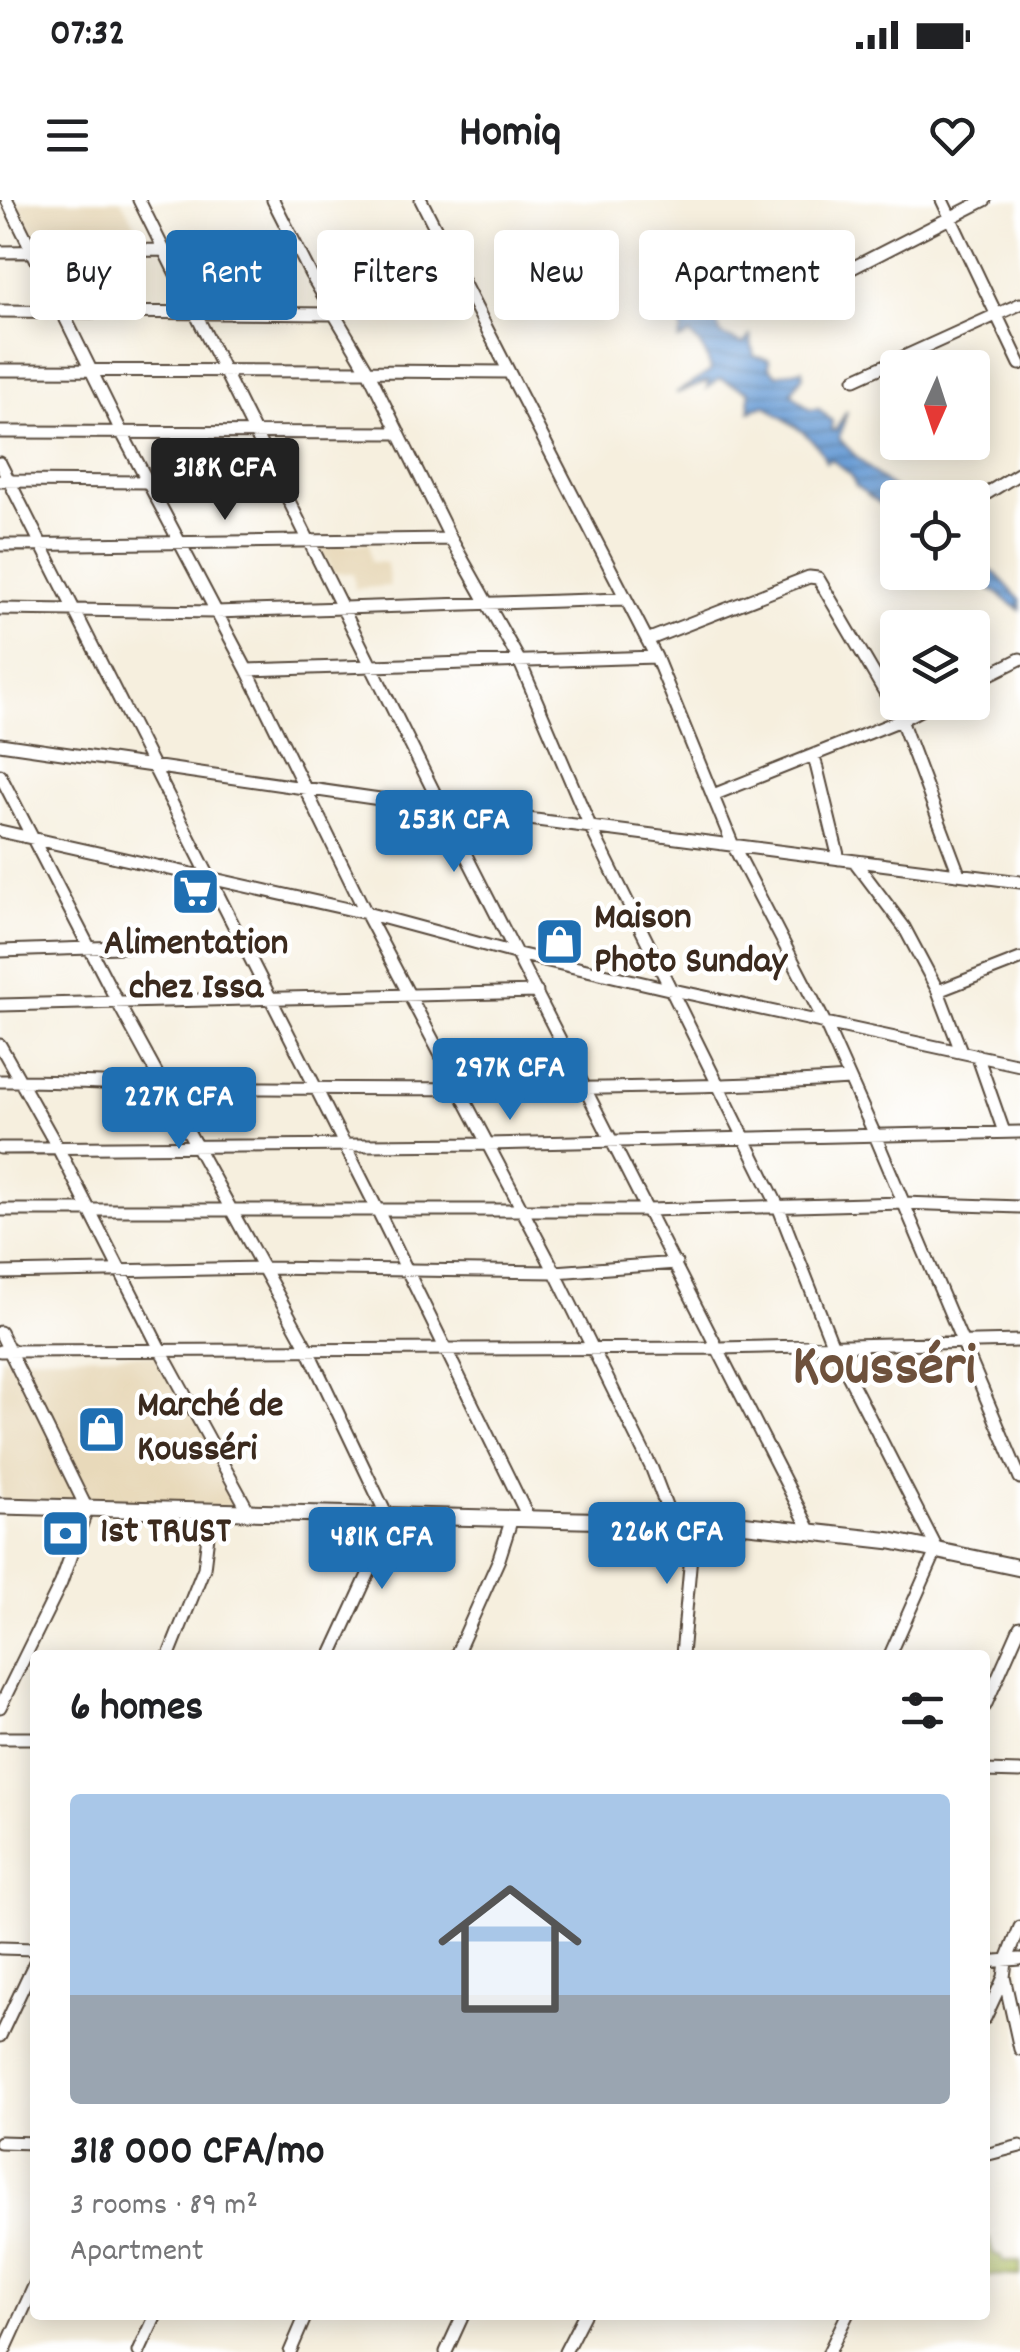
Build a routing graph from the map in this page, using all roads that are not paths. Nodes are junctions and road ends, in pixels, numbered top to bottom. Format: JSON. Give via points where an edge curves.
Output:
{"nodes":[{"id":1,"x":8,"y":200,"type":"edge"},
{"id":2,"x":139,"y":200,"type":"edge"},
{"id":3,"x":273,"y":200,"type":"edge"},
{"id":4,"x":422,"y":200,"type":"edge"},
{"id":5,"x":942,"y":200,"type":"edge"},
{"id":6,"x":984,"y":200,"type":"edge"},
{"id":7,"x":950,"y":218,"type":"junction"},
{"id":8,"x":30,"y":248,"type":"edge"},
{"id":9,"x":146,"y":250,"type":"edge"},
{"id":10,"x":163,"y":250,"type":"junction"},
{"id":11,"x":0,"y":252,"type":"edge"},
{"id":12,"x":30,"y":252,"type":"edge"},
{"id":13,"x":166,"y":256,"type":"edge"},
{"id":14,"x":855,"y":267,"type":"edge"},
{"id":15,"x":317,"y":284,"type":"edge"},
{"id":16,"x":1020,"y":304,"type":"edge"},
{"id":17,"x":0,"y":311,"type":"edge"},
{"id":18,"x":30,"y":311,"type":"edge"},
{"id":19,"x":997,"y":316,"type":"junction"},
{"id":20,"x":66,"y":320,"type":"edge"},
{"id":21,"x":199,"y":320,"type":"edge"},
{"id":22,"x":337,"y":320,"type":"edge"},
{"id":23,"x":1020,"y":364,"type":"edge"},
{"id":24,"x":0,"y":370,"type":"edge"},
{"id":25,"x":92,"y":370,"type":"junction"},
{"id":26,"x":226,"y":372,"type":"junction"},
{"id":27,"x":368,"y":372,"type":"junction"},
{"id":28,"x":509,"y":372,"type":"junction"},
{"id":29,"x":855,"y":379,"type":"dead end"},
{"id":30,"x":0,"y":432,"type":"edge"},
{"id":31,"x":256,"y":433,"type":"junction"},
{"id":32,"x":398,"y":433,"type":"junction"},
{"id":33,"x":122,"y":434,"type":"junction"},
{"id":34,"x":0,"y":463,"type":"edge"},
{"id":35,"x":1020,"y":473,"type":"edge"},
{"id":36,"x":5,"y":481,"type":"edge"},
{"id":37,"x":149,"y":482,"type":"junction"},
{"id":38,"x":990,"y":491,"type":"edge"},
{"id":39,"x":451,"y":539,"type":"junction"},
{"id":40,"x":311,"y":543,"type":"junction"},
{"id":41,"x":42,"y":544,"type":"junction"},
{"id":42,"x":181,"y":544,"type":"junction"},
{"id":43,"x":0,"y":545,"type":"edge"},
{"id":44,"x":623,"y":599,"type":"junction"},
{"id":45,"x":490,"y":604,"type":"junction"},
{"id":46,"x":74,"y":608,"type":"junction"},
{"id":47,"x":342,"y":608,"type":"junction"},
{"id":48,"x":0,"y":609,"type":"edge"},
{"id":49,"x":216,"y":612,"type":"junction"},
{"id":50,"x":647,"y":640,"type":"junction"},
{"id":51,"x":656,"y":658,"type":"junction"},
{"id":52,"x":1020,"y":659,"type":"edge"},
{"id":53,"x":518,"y":660,"type":"junction"},
{"id":54,"x":371,"y":664,"type":"junction"},
{"id":55,"x":247,"y":670,"type":"junction"},
{"id":56,"x":990,"y":674,"type":"edge"},
{"id":57,"x":880,"y":684,"type":"edge"},
{"id":58,"x":901,"y":720,"type":"joint"},
{"id":59,"x":0,"y":744,"type":"edge"},
{"id":60,"x":814,"y":756,"type":"junction"},
{"id":61,"x":154,"y":768,"type":"junction"},
{"id":62,"x":0,"y":775,"type":"edge"},
{"id":63,"x":301,"y":785,"type":"junction"},
{"id":64,"x":713,"y":795,"type":"junction"},
{"id":65,"x":442,"y":808,"type":"junction"},
{"id":66,"x":590,"y":826,"type":"junction"},
{"id":67,"x":0,"y":831,"type":"edge"},
{"id":68,"x":34,"y":839,"type":"junction"},
{"id":69,"x":732,"y":844,"type":"junction"},
{"id":70,"x":839,"y":858,"type":"junction"},
{"id":71,"x":855,"y":862,"type":"junction"},
{"id":72,"x":959,"y":874,"type":"junction"},
{"id":73,"x":208,"y":877,"type":"junction"},
{"id":74,"x":1020,"y":882,"type":"edge"},
{"id":75,"x":366,"y":913,"type":"junction"},
{"id":76,"x":242,"y":943,"type":"junction"},
{"id":77,"x":89,"y":946,"type":"junction"},
{"id":78,"x":0,"y":951,"type":"edge"},
{"id":79,"x":518,"y":954,"type":"junction"},
{"id":80,"x":1020,"y":959,"type":"edge"},
{"id":81,"x":673,"y":990,"type":"junction"},
{"id":82,"x":938,"y":991,"type":"junction"},
{"id":83,"x":537,"y":992,"type":"junction"},
{"id":84,"x":410,"y":995,"type":"junction"},
{"id":85,"x":272,"y":999,"type":"junction"},
{"id":86,"x":118,"y":1003,"type":"junction"},
{"id":87,"x":0,"y":1005,"type":"edge"},
{"id":88,"x":824,"y":1021,"type":"junction"},
{"id":89,"x":0,"y":1045,"type":"edge"},
{"id":90,"x":961,"y":1051,"type":"junction"},
{"id":91,"x":977,"y":1055,"type":"junction"},
{"id":92,"x":1020,"y":1065,"type":"edge"},
{"id":93,"x":848,"y":1079,"type":"junction"},
{"id":94,"x":18,"y":1080,"type":"junction"},
{"id":95,"x":0,"y":1081,"type":"edge"},
{"id":96,"x":164,"y":1084,"type":"junction"},
{"id":97,"x":457,"y":1086,"type":"junction"},
{"id":98,"x":720,"y":1087,"type":"junction"},
{"id":99,"x":316,"y":1088,"type":"junction"},
{"id":100,"x":585,"y":1088,"type":"junction"},
{"id":101,"x":1004,"y":1132,"type":"junction"},
{"id":102,"x":1020,"y":1132,"type":"edge"},
{"id":103,"x":874,"y":1134,"type":"junction"},
{"id":104,"x":744,"y":1138,"type":"junction"},
{"id":105,"x":612,"y":1142,"type":"junction"},
{"id":106,"x":343,"y":1144,"type":"junction"},
{"id":107,"x":486,"y":1144,"type":"junction"},
{"id":108,"x":200,"y":1147,"type":"junction"},
{"id":109,"x":0,"y":1148,"type":"edge"},
{"id":110,"x":60,"y":1150,"type":"junction"},
{"id":111,"x":903,"y":1203,"type":"junction"},
{"id":112,"x":778,"y":1206,"type":"junction"},
{"id":113,"x":1020,"y":1206,"type":"edge"},
{"id":114,"x":377,"y":1209,"type":"junction"},
{"id":115,"x":0,"y":1210,"type":"edge"},
{"id":116,"x":233,"y":1210,"type":"junction"},
{"id":117,"x":520,"y":1210,"type":"junction"},
{"id":118,"x":648,"y":1210,"type":"junction"},
{"id":119,"x":89,"y":1211,"type":"junction"},
{"id":120,"x":676,"y":1263,"type":"junction"},
{"id":121,"x":263,"y":1268,"type":"junction"},
{"id":122,"x":408,"y":1270,"type":"junction"},
{"id":123,"x":122,"y":1272,"type":"junction"},
{"id":124,"x":554,"y":1272,"type":"junction"},
{"id":125,"x":0,"y":1273,"type":"edge"},
{"id":126,"x":0,"y":1332,"type":"edge"},
{"id":127,"x":1020,"y":1341,"type":"edge"},
{"id":128,"x":960,"y":1342,"type":"junction"},
{"id":129,"x":833,"y":1346,"type":"junction"},
{"id":130,"x":720,"y":1348,"type":"junction"},
{"id":131,"x":592,"y":1349,"type":"junction"},
{"id":132,"x":308,"y":1350,"type":"junction"},
{"id":133,"x":447,"y":1350,"type":"junction"},
{"id":134,"x":6,"y":1351,"type":"edge"},
{"id":135,"x":161,"y":1351,"type":"junction"},
{"id":136,"x":1020,"y":1478,"type":"edge"},
{"id":137,"x":0,"y":1506,"type":"edge"},
{"id":138,"x":87,"y":1509,"type":"junction"},
{"id":139,"x":211,"y":1511,"type":"junction"},
{"id":140,"x":249,"y":1512,"type":"junction"},
{"id":141,"x":386,"y":1514,"type":"junction"},
{"id":142,"x":520,"y":1518,"type":"junction"},
{"id":143,"x":672,"y":1521,"type":"junction"},
{"id":144,"x":694,"y":1522,"type":"junction"},
{"id":145,"x":810,"y":1530,"type":"junction"},
{"id":146,"x":937,"y":1548,"type":"junction"},
{"id":147,"x":1020,"y":1568,"type":"edge"},
{"id":148,"x":1020,"y":1627,"type":"edge"},
{"id":149,"x":171,"y":1650,"type":"edge"},
{"id":150,"x":333,"y":1650,"type":"edge"},
{"id":151,"x":458,"y":1650,"type":"edge"},
{"id":152,"x":682,"y":1650,"type":"edge"},
{"id":153,"x":892,"y":1650,"type":"edge"},
{"id":154,"x":990,"y":1695,"type":"edge"},
{"id":155,"x":0,"y":1707,"type":"edge"},
{"id":156,"x":0,"y":1738,"type":"edge"},
{"id":157,"x":30,"y":1738,"type":"edge"},
{"id":158,"x":990,"y":1771,"type":"edge"},
{"id":159,"x":1020,"y":1772,"type":"edge"},
{"id":160,"x":1020,"y":1927,"type":"edge"},
{"id":161,"x":0,"y":1948,"type":"edge"},
{"id":162,"x":30,"y":1949,"type":"edge"},
{"id":163,"x":1020,"y":1960,"type":"edge"},
{"id":164,"x":990,"y":1962,"type":"edge"},
{"id":165,"x":1006,"y":1962,"type":"junction"},
{"id":166,"x":30,"y":1973,"type":"edge"},
{"id":167,"x":1004,"y":1977,"type":"junction"},
{"id":168,"x":990,"y":2007,"type":"edge"},
{"id":169,"x":0,"y":2036,"type":"edge"},
{"id":170,"x":1020,"y":2049,"type":"edge"},
{"id":171,"x":0,"y":2142,"type":"edge"},
{"id":172,"x":30,"y":2143,"type":"edge"},
{"id":173,"x":1020,"y":2146,"type":"edge"},
{"id":174,"x":990,"y":2154,"type":"edge"},
{"id":175,"x":30,"y":2295,"type":"edge"},
{"id":176,"x":154,"y":2320,"type":"edge"},
{"id":177,"x":304,"y":2320,"type":"edge"},
{"id":178,"x":462,"y":2320,"type":"edge"},
{"id":179,"x":581,"y":2320,"type":"edge"},
{"id":180,"x":845,"y":2320,"type":"edge"},
{"id":181,"x":4,"y":2352,"type":"edge"},
{"id":182,"x":140,"y":2352,"type":"edge"},
{"id":183,"x":290,"y":2352,"type":"edge"},
{"id":184,"x":446,"y":2352,"type":"edge"},
{"id":185,"x":565,"y":2352,"type":"edge"},
{"id":186,"x":829,"y":2352,"type":"edge"}],
"edges":[{"from":1,"to":8,"type":"street"},
{"from":2,"to":10,"type":"street"},
{"from":3,"to":15,"type":"street"},
{"from":4,"to":28,"type":"street"},
{"from":5,"to":7,"type":"street"},
{"from":6,"to":7,"type":"street"},
{"from":7,"to":14,"type":"street"},
{"from":7,"to":19,"type":"street"},
{"from":9,"to":10,"type":"street"},
{"from":10,"to":13,"type":"street"},
{"from":11,"to":12,"type":"street"},
{"from":16,"to":19,"type":"street"},
{"from":17,"to":18,"type":"street"},
{"from":19,"to":23,"type":"street"},
{"from":19,"to":29,"type":"street"},
{"from":20,"to":25,"type":"street"},
{"from":21,"to":26,"type":"street"},
{"from":22,"to":27,"type":"street"},
{"from":24,"to":25,"type":"street"},
{"from":25,"to":26,"type":"street"},
{"from":25,"to":33,"type":"street"},
{"from":26,"to":27,"type":"street"},
{"from":26,"to":31,"type":"street"},
{"from":27,"to":28,"type":"street"},
{"from":27,"to":32,"type":"street"},
{"from":28,"to":44,"type":"street"},
{"from":30,"to":33,"type":"street"},
{"from":31,"to":32,"type":"street"},
{"from":31,"to":33,"type":"street"},
{"from":31,"to":40,"type":"street"},
{"from":32,"to":39,"type":"street"},
{"from":33,"to":37,"type":"street"},
{"from":34,"to":36,"type":"street"},
{"from":35,"to":38,"type":"street"},
{"from":36,"to":37,"type":"street"},
{"from":36,"to":41,"type":"street"},
{"from":37,"to":42,"type":"street"},
{"from":39,"to":40,"type":"street"},
{"from":39,"to":45,"type":"street"},
{"from":40,"to":42,"type":"street"},
{"from":40,"to":47,"type":"street"},
{"from":41,"to":42,"type":"street"},
{"from":41,"to":43,"type":"street"},
{"from":41,"to":46,"type":"street"},
{"from":42,"to":49,"type":"street"},
{"from":44,"to":45,"type":"street"},
{"from":44,"to":50,"type":"street"},
{"from":45,"to":47,"type":"street"},
{"from":45,"to":53,"type":"street"},
{"from":46,"to":48,"type":"street"},
{"from":46,"to":49,"type":"street"},
{"from":46,"to":61,"type":"street"},
{"from":47,"to":49,"type":"street"},
{"from":47,"to":54,"type":"street"},
{"from":49,"to":55,"type":"street"},
{"from":50,"to":51,"type":"street"},
{"from":50,"to":57,"type":"street","via":[[818,578]]},
{"from":51,"to":53,"type":"street"},
{"from":51,"to":64,"type":"street"},
{"from":52,"to":56,"type":"street"},
{"from":53,"to":54,"type":"street"},
{"from":53,"to":66,"type":"street"},
{"from":54,"to":55,"type":"street"},
{"from":54,"to":65,"type":"street"},
{"from":55,"to":63,"type":"street"},
{"from":58,"to":60,"type":"street"},
{"from":58,"to":72,"type":"street"},
{"from":59,"to":61,"type":"street"},
{"from":60,"to":64,"type":"street"},
{"from":60,"to":70,"type":"street"},
{"from":61,"to":63,"type":"street"},
{"from":61,"to":73,"type":"street"},
{"from":62,"to":68,"type":"street"},
{"from":63,"to":65,"type":"street"},
{"from":63,"to":75,"type":"street"},
{"from":64,"to":69,"type":"street"},
{"from":65,"to":66,"type":"street"},
{"from":65,"to":79,"type":"street"},
{"from":66,"to":69,"type":"street"},
{"from":66,"to":81,"type":"street"},
{"from":67,"to":68,"type":"street"},
{"from":68,"to":73,"type":"street"},
{"from":68,"to":77,"type":"street"},
{"from":69,"to":70,"type":"street"},
{"from":69,"to":88,"type":"street"},
{"from":70,"to":71,"type":"street"},
{"from":71,"to":72,"type":"street"},
{"from":71,"to":82,"type":"street","via":[[897,915]]},
{"from":72,"to":74,"type":"street"},
{"from":73,"to":75,"type":"street"},
{"from":73,"to":76,"type":"street"},
{"from":75,"to":79,"type":"street"},
{"from":75,"to":84,"type":"street"},
{"from":76,"to":77,"type":"street"},
{"from":76,"to":85,"type":"street"},
{"from":77,"to":78,"type":"street"},
{"from":77,"to":86,"type":"street"},
{"from":79,"to":81,"type":"street"},
{"from":79,"to":83,"type":"street"},
{"from":80,"to":82,"type":"street"},
{"from":81,"to":88,"type":"street"},
{"from":81,"to":98,"type":"street"},
{"from":82,"to":90,"type":"street"},
{"from":83,"to":84,"type":"street"},
{"from":83,"to":100,"type":"street"},
{"from":84,"to":85,"type":"street"},
{"from":84,"to":97,"type":"street"},
{"from":85,"to":86,"type":"street"},
{"from":85,"to":99,"type":"street"},
{"from":86,"to":87,"type":"street"},
{"from":86,"to":96,"type":"street"},
{"from":88,"to":90,"type":"street"},
{"from":88,"to":93,"type":"street"},
{"from":89,"to":94,"type":"street"},
{"from":90,"to":91,"type":"street"},
{"from":91,"to":92,"type":"street"},
{"from":91,"to":101,"type":"street"},
{"from":93,"to":98,"type":"street"},
{"from":93,"to":103,"type":"street"},
{"from":94,"to":95,"type":"street"},
{"from":94,"to":96,"type":"street"},
{"from":94,"to":110,"type":"street"},
{"from":96,"to":99,"type":"street"},
{"from":96,"to":108,"type":"street"},
{"from":97,"to":99,"type":"street"},
{"from":97,"to":100,"type":"street"},
{"from":97,"to":107,"type":"street"},
{"from":98,"to":100,"type":"street"},
{"from":98,"to":104,"type":"street"},
{"from":99,"to":106,"type":"street"},
{"from":100,"to":105,"type":"street"},
{"from":101,"to":102,"type":"street"},
{"from":101,"to":103,"type":"street"},
{"from":103,"to":104,"type":"street"},
{"from":103,"to":111,"type":"street"},
{"from":104,"to":105,"type":"street"},
{"from":104,"to":112,"type":"street"},
{"from":105,"to":107,"type":"street"},
{"from":105,"to":118,"type":"street"},
{"from":106,"to":107,"type":"street"},
{"from":106,"to":108,"type":"street"},
{"from":106,"to":114,"type":"street"},
{"from":107,"to":117,"type":"street"},
{"from":108,"to":110,"type":"street"},
{"from":108,"to":116,"type":"street"},
{"from":109,"to":110,"type":"street"},
{"from":110,"to":119,"type":"street"},
{"from":111,"to":112,"type":"street"},
{"from":111,"to":113,"type":"street"},
{"from":111,"to":128,"type":"street"},
{"from":112,"to":118,"type":"street"},
{"from":112,"to":129,"type":"street"},
{"from":114,"to":116,"type":"street"},
{"from":114,"to":117,"type":"street"},
{"from":114,"to":122,"type":"street"},
{"from":115,"to":119,"type":"street"},
{"from":116,"to":119,"type":"street"},
{"from":116,"to":121,"type":"street"},
{"from":117,"to":118,"type":"street"},
{"from":117,"to":124,"type":"street"},
{"from":118,"to":120,"type":"street"},
{"from":119,"to":123,"type":"street"},
{"from":120,"to":124,"type":"street"},
{"from":120,"to":130,"type":"street"},
{"from":121,"to":122,"type":"street"},
{"from":121,"to":123,"type":"street"},
{"from":121,"to":132,"type":"street"},
{"from":122,"to":124,"type":"street"},
{"from":122,"to":133,"type":"street"},
{"from":123,"to":125,"type":"street"},
{"from":123,"to":135,"type":"street"},
{"from":124,"to":131,"type":"street"},
{"from":126,"to":134,"type":"street"},
{"from":127,"to":128,"type":"street"},
{"from":128,"to":129,"type":"street"},
{"from":128,"to":136,"type":"street"},
{"from":129,"to":130,"type":"street"},
{"from":129,"to":146,"type":"street"},
{"from":130,"to":131,"type":"street"},
{"from":130,"to":145,"type":"street"},
{"from":131,"to":133,"type":"street"},
{"from":131,"to":143,"type":"street"},
{"from":132,"to":133,"type":"street"},
{"from":132,"to":135,"type":"street"},
{"from":132,"to":141,"type":"street"},
{"from":133,"to":142,"type":"street"},
{"from":134,"to":135,"type":"street"},
{"from":134,"to":138,"type":"street"},
{"from":135,"to":140,"type":"street"},
{"from":137,"to":138,"type":"highway"},
{"from":138,"to":139,"type":"highway"},
{"from":138,"to":155,"type":"street","via":[[61,1583]]},
{"from":139,"to":140,"type":"highway"},
{"from":139,"to":149,"type":"street","via":[[204,1568]]},
{"from":140,"to":141,"type":"highway"},
{"from":141,"to":142,"type":"highway"},
{"from":141,"to":150,"type":"street","via":[[378,1551]]},
{"from":142,"to":143,"type":"highway"},
{"from":142,"to":151,"type":"street"},
{"from":143,"to":144,"type":"highway"},
{"from":144,"to":145,"type":"highway"},
{"from":144,"to":152,"type":"street"},
{"from":145,"to":146,"type":"highway"},
{"from":146,"to":147,"type":"highway"},
{"from":146,"to":153,"type":"street"},
{"from":148,"to":154,"type":"street"},
{"from":156,"to":157,"type":"street"},
{"from":158,"to":159,"type":"street"},
{"from":160,"to":165,"type":"street"},
{"from":161,"to":162,"type":"street"},
{"from":163,"to":165,"type":"street"},
{"from":164,"to":165,"type":"street"},
{"from":165,"to":167,"type":"street"},
{"from":166,"to":169,"type":"street"},
{"from":167,"to":168,"type":"street"},
{"from":167,"to":170,"type":"street"},
{"from":171,"to":172,"type":"street"},
{"from":173,"to":174,"type":"street"},
{"from":175,"to":181,"type":"street"},
{"from":176,"to":182,"type":"street"},
{"from":177,"to":183,"type":"street"},
{"from":178,"to":184,"type":"street"},
{"from":179,"to":185,"type":"street"},
{"from":180,"to":186,"type":"street"}]}
